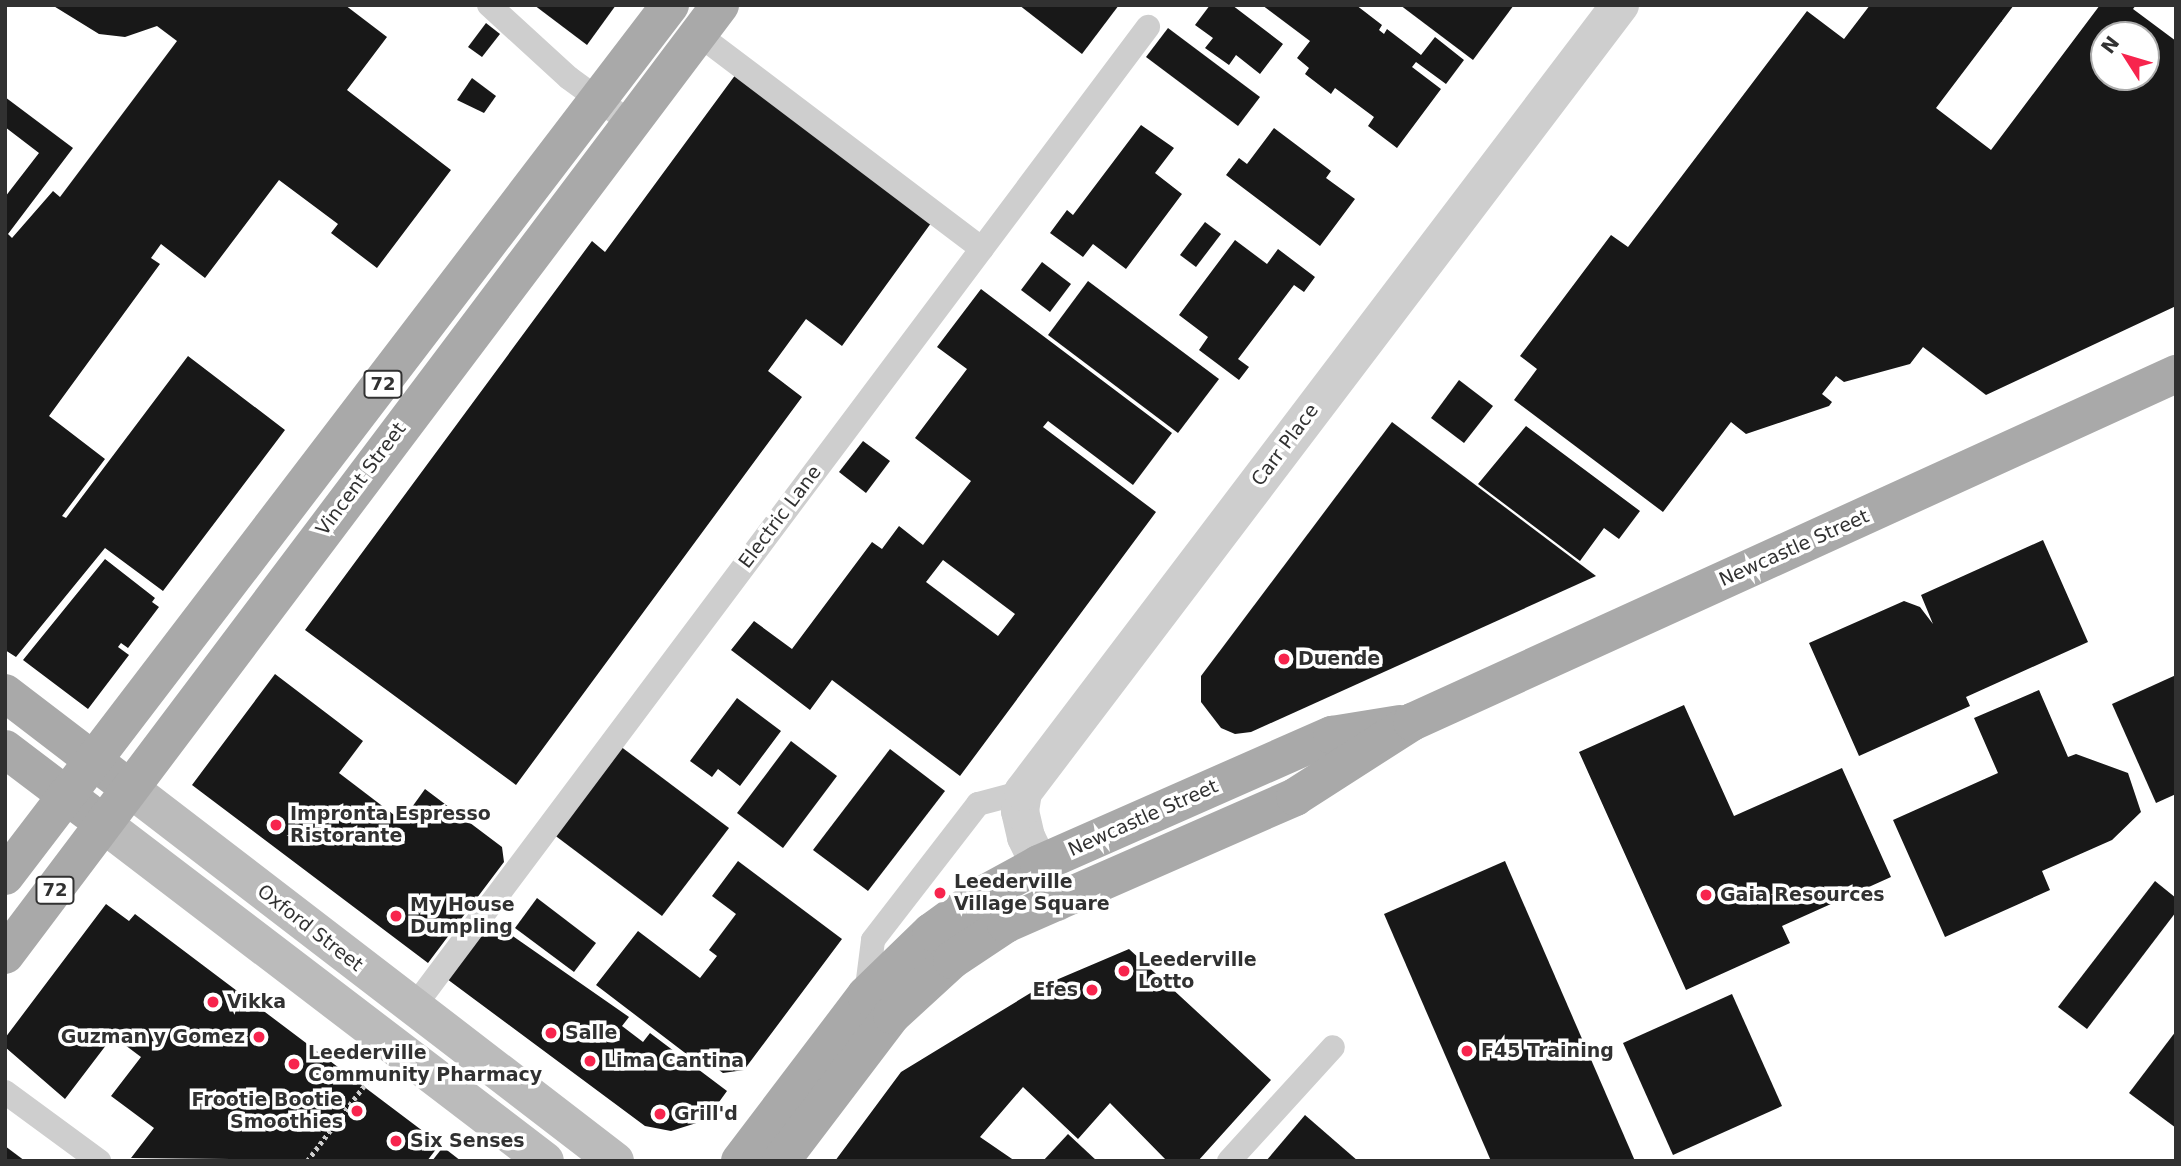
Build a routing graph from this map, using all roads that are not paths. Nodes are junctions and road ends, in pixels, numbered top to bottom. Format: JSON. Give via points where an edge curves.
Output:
{"nodes":[{"id":1,"x":489,"y":5,"type":"edge"},
{"id":2,"x":670,"y":5,"type":"edge"},
{"id":3,"x":1620,"y":5,"type":"edge"},
{"id":4,"x":709,"y":19,"type":"edge"},
{"id":5,"x":1148,"y":27,"type":"dead end"},
{"id":6,"x":598,"y":100,"type":"junction"},
{"id":7,"x":632,"y":124,"type":"junction"},
{"id":8,"x":982,"y":248,"type":"junction"},
{"id":9,"x":2176,"y":374,"type":"edge"},
{"id":10,"x":5,"y":694,"type":"edge"},
{"id":11,"x":1412,"y":722,"type":"junction"},
{"id":12,"x":5,"y":749,"type":"edge"},
{"id":13,"x":94,"y":761,"type":"junction"},
{"id":14,"x":128,"y":787,"type":"junction"},
{"id":15,"x":1023,"y":792,"type":"junction"},
{"id":16,"x":67,"y":796,"type":"junction"},
{"id":17,"x":102,"y":823,"type":"junction"},
{"id":18,"x":1039,"y":864,"type":"junction"},
{"id":19,"x":5,"y":876,"type":"edge"},
{"id":20,"x":1057,"y":902,"type":"junction"},
{"id":21,"x":5,"y":955,"type":"edge"},
{"id":22,"x":866,"y":995,"type":"junction"},
{"id":23,"x":413,"y":1008,"type":"junction"},
{"id":24,"x":1333,"y":1047,"type":"dead end"},
{"id":25,"x":5,"y":1091,"type":"edge"},
{"id":26,"x":99,"y":1161,"type":"edge"},
{"id":27,"x":545,"y":1161,"type":"edge"},
{"id":28,"x":615,"y":1161,"type":"edge"},
{"id":29,"x":740,"y":1161,"type":"edge"},
{"id":30,"x":781,"y":1161,"type":"edge"},
{"id":31,"x":1229,"y":1161,"type":"edge"}],
"edges":[{"from":1,"to":6,"type":"lane"},
{"from":2,"to":6,"type":"main road","number":"72"},
{"from":3,"to":15,"type":"street","name":"Carr Place"},
{"from":4,"to":7,"type":"main road","name":"Vincent Street","number":"72"},
{"from":4,"to":8,"type":"lane"},
{"from":5,"to":8,"type":"lane","name":"Electric Lane"},
{"from":6,"to":7,"type":"lane"},
{"from":6,"to":13,"type":"main road","number":"72"},
{"from":7,"to":14,"type":"main road","name":"Vincent Street","number":"72"},
{"from":8,"to":23,"type":"lane","name":"Electric Lane"},
{"from":9,"to":11,"type":"main road","name":"Newcastle Street"},
{"from":10,"to":13,"type":"main road","name":"Oxford Street"},
{"from":11,"to":18,"type":"main road","name":"Newcastle Street","via":[[1332,735]]},
{"from":11,"to":20,"type":"main road","name":"Newcastle Street","via":[[1295,797]]},
{"from":12,"to":16,"type":"main road"},
{"from":13,"to":14,"type":"main road","name":"Oxford Street"},
{"from":13,"to":16,"type":"main road","number":"72"},
{"from":14,"to":17,"type":"main road","name":"Vincent Street","number":"72"},
{"from":14,"to":23,"type":"main road","name":"Oxford Street"},
{"from":15,"to":18,"type":"street","via":[[1020,811]]},
{"from":15,"to":22,"type":"lane","via":[[978,804],[873,940]]},
{"from":16,"to":17,"type":"main road"},
{"from":16,"to":19,"type":"main road","number":"72"},
{"from":17,"to":21,"type":"main road","name":"Vincent Street","number":"72"},
{"from":17,"to":27,"type":"main road"},
{"from":18,"to":20,"type":"street"},
{"from":18,"to":22,"type":"main road","name":"Newcastle Street","via":[[931,932]]},
{"from":20,"to":30,"type":"main road","name":"Newcastle Street","via":[[1006,924],[952,960],[892,1015]]},
{"from":22,"to":29,"type":"main road","name":"Newcastle Street"},
{"from":23,"to":28,"type":"main road","name":"Oxford Street"},
{"from":24,"to":31,"type":"lane"},
{"from":25,"to":26,"type":"lane"}]}
